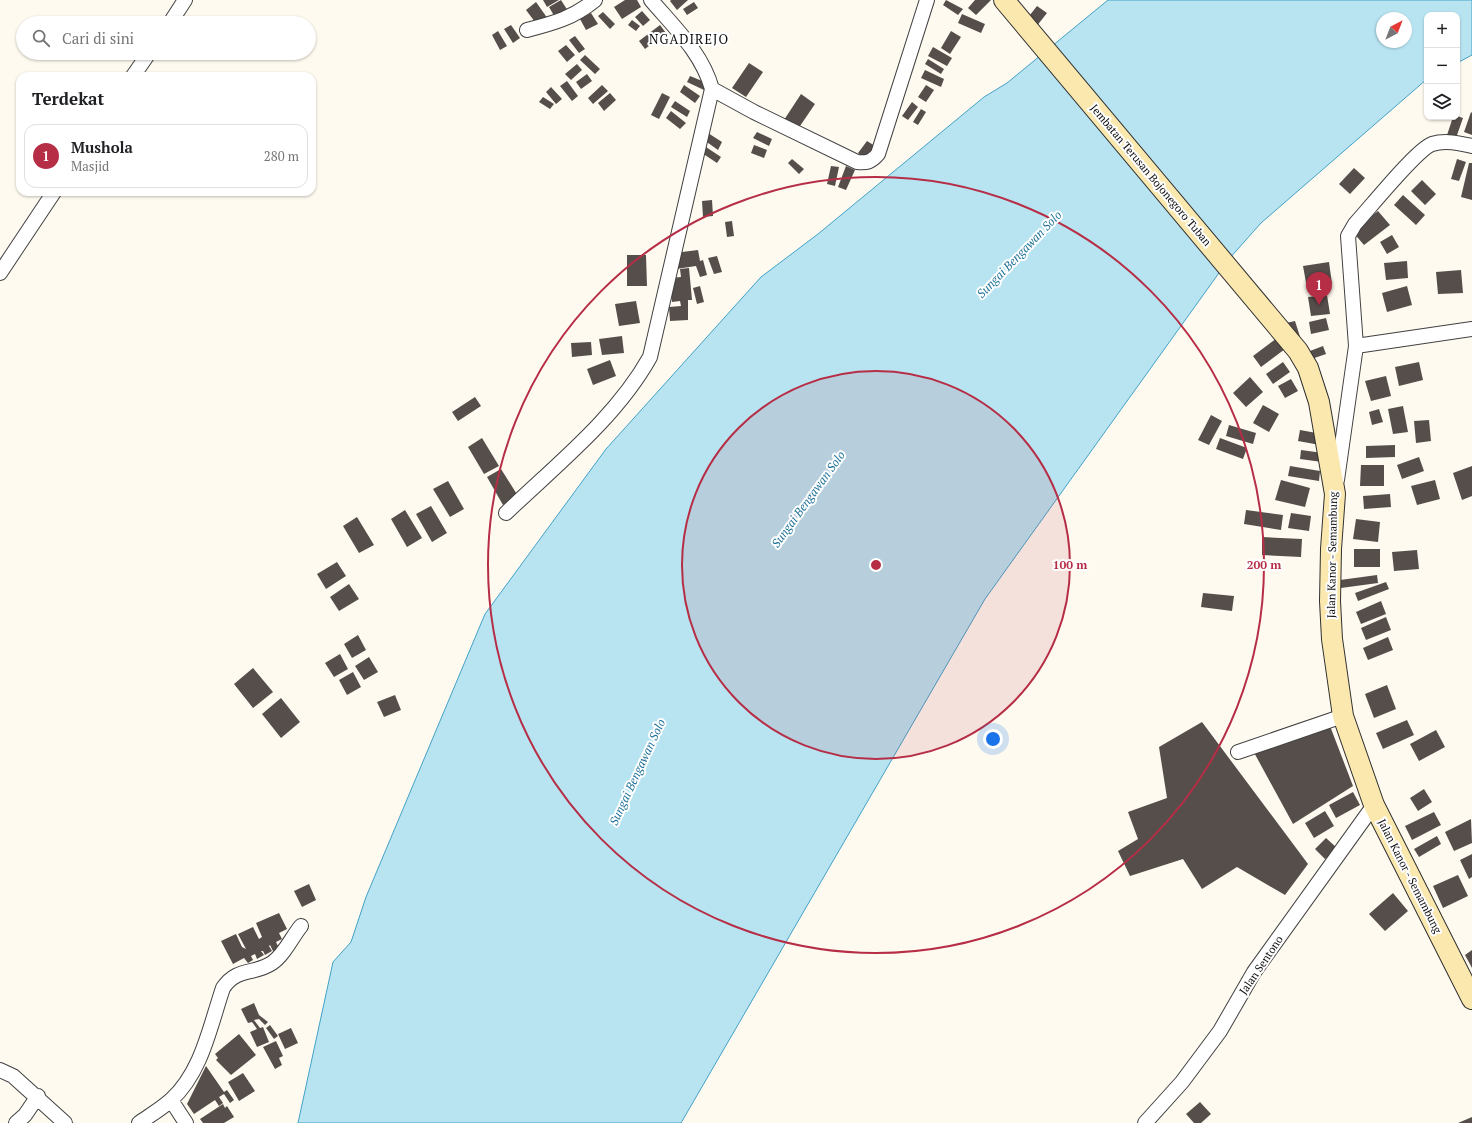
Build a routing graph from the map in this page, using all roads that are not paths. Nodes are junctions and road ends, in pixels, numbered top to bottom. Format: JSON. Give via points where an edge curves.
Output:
{"nodes":[{"id":1,"x":185,"y":0,"type":"edge"},
{"id":2,"x":596,"y":0,"type":"edge"},
{"id":3,"x":651,"y":0,"type":"edge"},
{"id":4,"x":926,"y":0,"type":"edge"},
{"id":5,"x":1004,"y":0,"type":"edge"},
{"id":6,"x":175,"y":16,"type":"edge"},
{"id":7,"x":527,"y":30,"type":"dead end"},
{"id":8,"x":144,"y":60,"type":"edge"},
{"id":9,"x":136,"y":72,"type":"edge"},
{"id":10,"x":712,"y":89,"type":"junction"},
{"id":11,"x":1472,"y":146,"type":"edge"},
{"id":12,"x":51,"y":196,"type":"edge"},
{"id":13,"x":0,"y":272,"type":"edge"},
{"id":14,"x":1472,"y":329,"type":"edge"},
{"id":15,"x":1356,"y":346,"type":"junction"},
{"id":16,"x":1298,"y":351,"type":"joint"},
{"id":17,"x":1335,"y":494,"type":"junction"},
{"id":18,"x":506,"y":513,"type":"dead end"},
{"id":19,"x":1343,"y":716,"type":"junction"},
{"id":20,"x":1238,"y":752,"type":"dead end"},
{"id":21,"x":1374,"y":805,"type":"junction"},
{"id":22,"x":301,"y":926,"type":"dead end"},
{"id":23,"x":1472,"y":999,"type":"edge"},
{"id":24,"x":0,"y":1070,"type":"edge"},
{"id":25,"x":38,"y":1096,"type":"junction"},
{"id":26,"x":171,"y":1100,"type":"junction"},
{"id":27,"x":16,"y":1123,"type":"edge"},
{"id":28,"x":65,"y":1123,"type":"edge"},
{"id":29,"x":139,"y":1123,"type":"edge"},
{"id":30,"x":186,"y":1123,"type":"edge"},
{"id":31,"x":1145,"y":1123,"type":"edge"}],
"edges":[{"from":1,"to":6,"type":"street"},
{"from":2,"to":7,"type":"street","via":[[569,18]]},
{"from":3,"to":10,"type":"street","via":[[700,60],[708,74]]},
{"from":4,"to":10,"type":"street","via":[[878,154],[866,163],[850,159]]},
{"from":5,"to":16,"type":"street","name":"Jembatan Terusan Bojonegoro Tuban"},
{"from":8,"to":9,"type":"street"},
{"from":10,"to":18,"type":"street","via":[[650,357],[640,375],[594,429]]},
{"from":11,"to":15,"type":"street","via":[[1443,142],[1431,145],[1415,157],[1355,224],[1348,236]]},
{"from":12,"to":13,"type":"street"},
{"from":14,"to":15,"type":"street"},
{"from":15,"to":17,"type":"street"},
{"from":16,"to":17,"type":"street","name":"Jalan Kanor - Semambung","via":[[1308,368],[1319,402]]},
{"from":17,"to":19,"type":"street","name":"Jalan Kanor - Semambung","via":[[1330,601],[1332,639]]},
{"from":19,"to":20,"type":"street"},
{"from":19,"to":21,"type":"street","name":"Jalan Kanor - Semambung"},
{"from":21,"to":23,"type":"street","name":"Jalan Kanor - Semambung"},
{"from":21,"to":31,"type":"street","name":"Jalan Sentono","via":[[1254,972],[1220,1031],[1182,1082]]},
{"from":22,"to":26,"type":"street","via":[[274,962],[265,967],[236,974],[228,980],[198,1062],[192,1074]]},
{"from":24,"to":25,"type":"street","via":[[13,1076]]},
{"from":25,"to":27,"type":"street"},
{"from":25,"to":28,"type":"street"},
{"from":26,"to":29,"type":"street"},
{"from":26,"to":30,"type":"street"}]}
